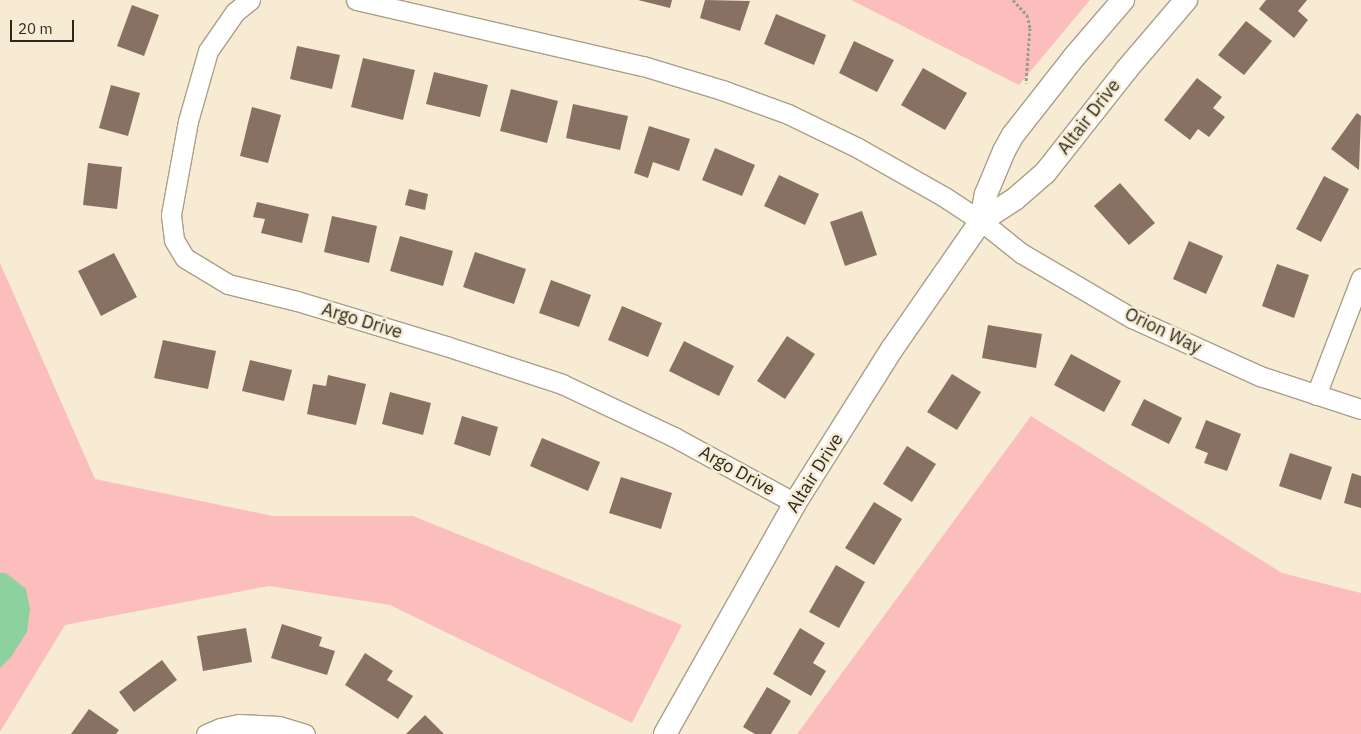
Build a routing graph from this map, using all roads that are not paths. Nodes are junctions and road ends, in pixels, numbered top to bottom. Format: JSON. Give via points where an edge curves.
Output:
{"nodes":[{"id":1,"x":250,"y":0,"type":"edge"},
{"id":2,"x":356,"y":0,"type":"edge"},
{"id":3,"x":1123,"y":0,"type":"edge"},
{"id":4,"x":1186,"y":0,"type":"edge"},
{"id":5,"x":980,"y":221,"type":"junction"},
{"id":6,"x":1361,"y":278,"type":"edge"},
{"id":7,"x":1316,"y":395,"type":"junction"},
{"id":8,"x":1361,"y":409,"type":"edge"},
{"id":9,"x":795,"y":504,"type":"junction"},
{"id":10,"x":206,"y":734,"type":"edge"},
{"id":11,"x":305,"y":734,"type":"edge"},
{"id":12,"x":665,"y":734,"type":"edge"}],
"edges":[{"from":1,"to":9,"type":"street","name":"Argo Drive","via":[[234,12],[208,51],[188,120],[171,215],[174,240],[185,258],[228,284],[297,301],[562,384],[674,437]]},
{"from":2,"to":5,"type":"street","via":[[643,66],[722,90],[836,136],[943,196]]},
{"from":3,"to":5,"type":"street","name":"Altair Drive","via":[[1013,135],[986,194]]},
{"from":4,"to":5,"type":"street","name":"Altair Drive","via":[[1126,69],[1044,173],[1015,199]]},
{"from":5,"to":7,"type":"street","name":"Orion Way","via":[[1021,253],[1132,318],[1260,376]]},
{"from":5,"to":9,"type":"street","name":"Altair Drive","via":[[892,349]]},
{"from":6,"to":7,"type":"street"},
{"from":7,"to":8,"type":"street","name":"Orion Way"},
{"from":9,"to":12,"type":"street","name":"Altair Drive"},
{"from":10,"to":11,"type":"street","via":[[220,728],[248,724],[279,726]]}]}
